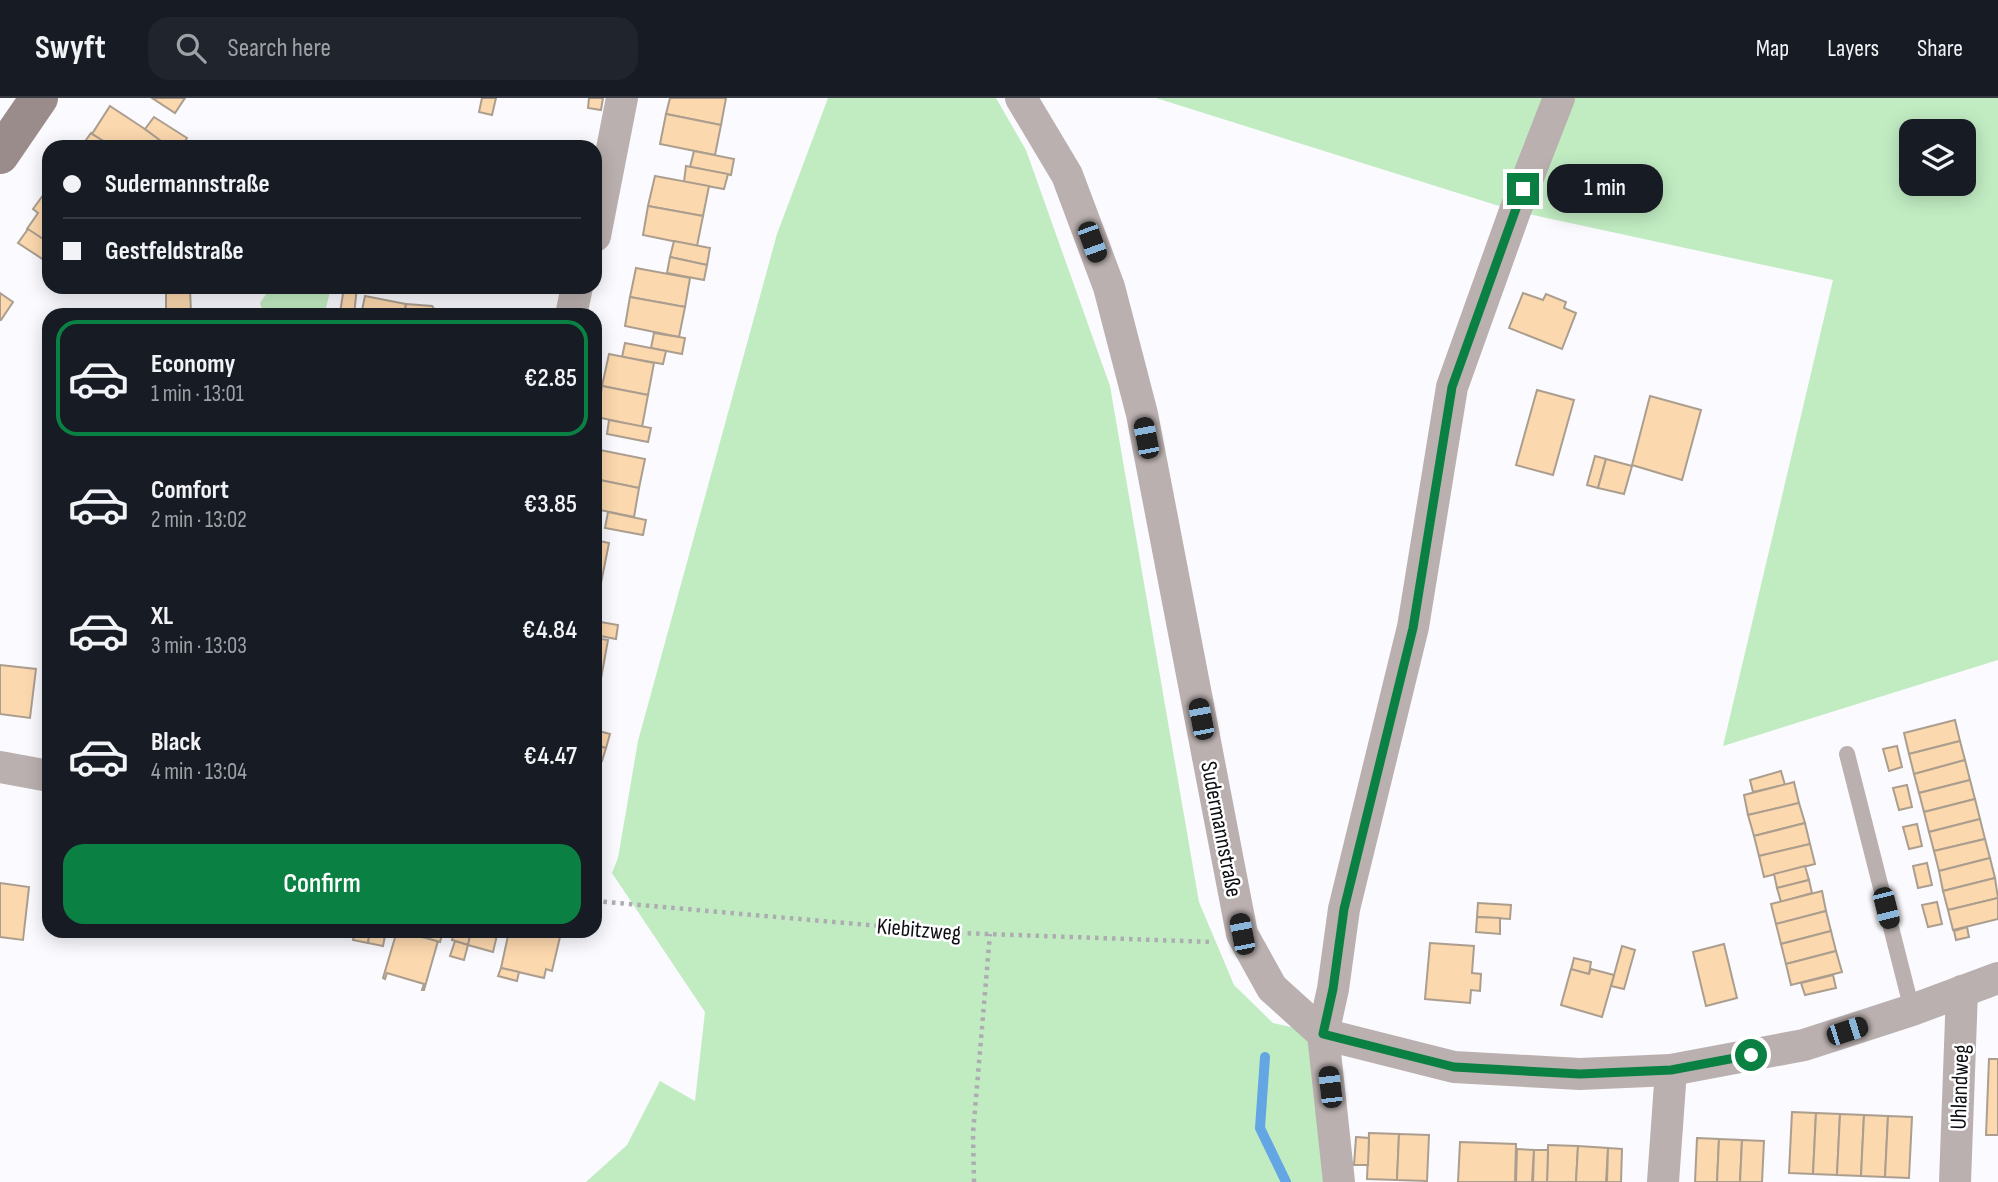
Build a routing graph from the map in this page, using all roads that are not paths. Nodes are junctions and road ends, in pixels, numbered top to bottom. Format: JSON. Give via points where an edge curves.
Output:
{"nodes":[{"id":1,"x":39,"y":98,"type":"edge"},
{"id":2,"x":622,"y":98,"type":"edge"},
{"id":3,"x":1021,"y":98,"type":"edge"},
{"id":4,"x":1559,"y":98,"type":"edge"},
{"id":5,"x":0,"y":155,"type":"edge"},
{"id":6,"x":602,"y":200,"type":"edge"},
{"id":7,"x":1847,"y":754,"type":"dead end"},
{"id":8,"x":0,"y":767,"type":"edge"},
{"id":9,"x":42,"y":775,"type":"edge"},
{"id":10,"x":1998,"y":978,"type":"edge"},
{"id":11,"x":1962,"y":991,"type":"junction"},
{"id":12,"x":1912,"y":1010,"type":"junction"},
{"id":13,"x":1323,"y":1034,"type":"junction"},
{"id":14,"x":1671,"y":1070,"type":"junction"},
{"id":15,"x":1339,"y":1182,"type":"edge"},
{"id":16,"x":1663,"y":1182,"type":"edge"},
{"id":17,"x":1955,"y":1182,"type":"edge"}],
"edges":[{"from":1,"to":5,"type":"main road"},
{"from":2,"to":6,"type":"street"},
{"from":3,"to":13,"type":"street","name":"Sudermannstraße","via":[[1067,175],[1109,287],[1142,414],[1242,934],[1272,988]]},
{"from":4,"to":13,"type":"street","via":[[1452,387],[1413,628],[1344,909]]},
{"from":7,"to":12,"type":"lane"},
{"from":8,"to":9,"type":"street"},
{"from":10,"to":11,"type":"street","name":"Sudermannstraße"},
{"from":11,"to":12,"type":"street","name":"Sudermannstraße"},
{"from":11,"to":17,"type":"street","name":"Uhlandweg"},
{"from":12,"to":14,"type":"street","name":"Sudermannstraße","via":[[1804,1045]]},
{"from":13,"to":14,"type":"street","name":"Sudermannstraße","via":[[1454,1067],[1580,1074]]},
{"from":13,"to":15,"type":"street"},
{"from":14,"to":16,"type":"street"}]}
